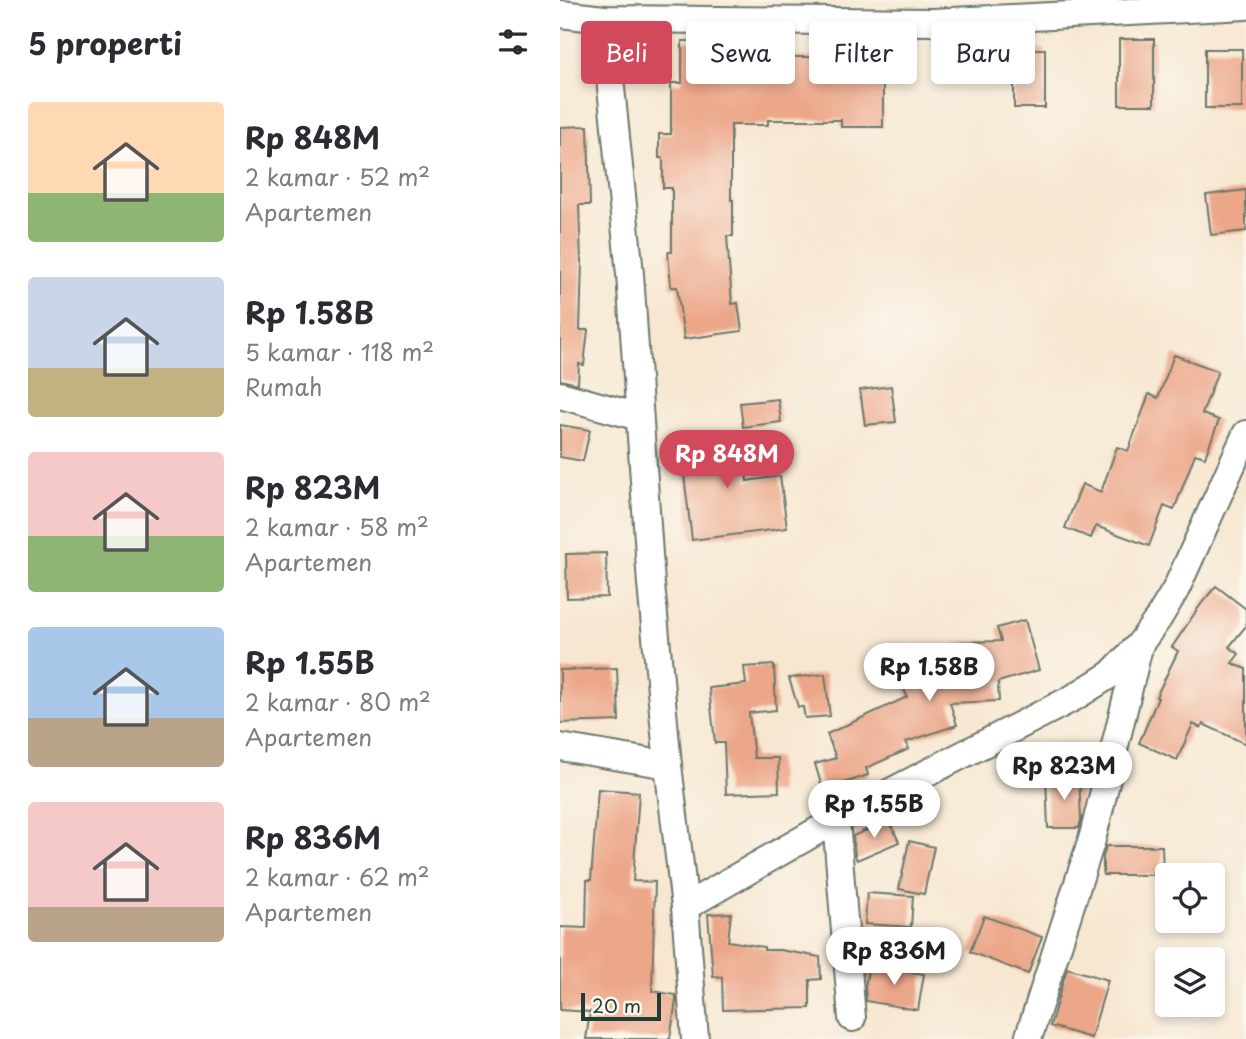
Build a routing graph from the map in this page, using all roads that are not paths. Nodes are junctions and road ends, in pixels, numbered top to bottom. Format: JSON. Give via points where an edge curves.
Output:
{"nodes":[{"id":1,"x":1246,"y":6,"type":"edge"},
{"id":2,"x":560,"y":14,"type":"edge"},
{"id":3,"x":604,"y":19,"type":"junction"},
{"id":4,"x":560,"y":395,"type":"edge"},
{"id":5,"x":639,"y":417,"type":"junction"},
{"id":6,"x":1246,"y":434,"type":"edge"},
{"id":7,"x":1139,"y":645,"type":"junction"},
{"id":8,"x":560,"y":747,"type":"edge"},
{"id":9,"x":667,"y":765,"type":"junction"},
{"id":10,"x":836,"y":820,"type":"junction"},
{"id":11,"x":685,"y":907,"type":"junction"},
{"id":12,"x":852,"y":1018,"type":"dead end"},
{"id":13,"x":695,"y":1039,"type":"edge"},
{"id":14,"x":1028,"y":1039,"type":"edge"}],
"edges":[{"from":1,"to":3,"type":"street","via":[[933,22]]},
{"from":2,"to":3,"type":"street"},
{"from":3,"to":5,"type":"street","via":[[630,274]]},
{"from":4,"to":5,"type":"street"},
{"from":5,"to":9,"type":"street"},
{"from":6,"to":7,"type":"street","via":[[1176,589]]},
{"from":7,"to":10,"type":"street","via":[[1111,674],[1073,698]]},
{"from":7,"to":14,"type":"street","via":[[1093,836]]},
{"from":8,"to":9,"type":"street"},
{"from":9,"to":11,"type":"street"},
{"from":10,"to":11,"type":"street"},
{"from":10,"to":12,"type":"street"},
{"from":11,"to":13,"type":"street"}]}
